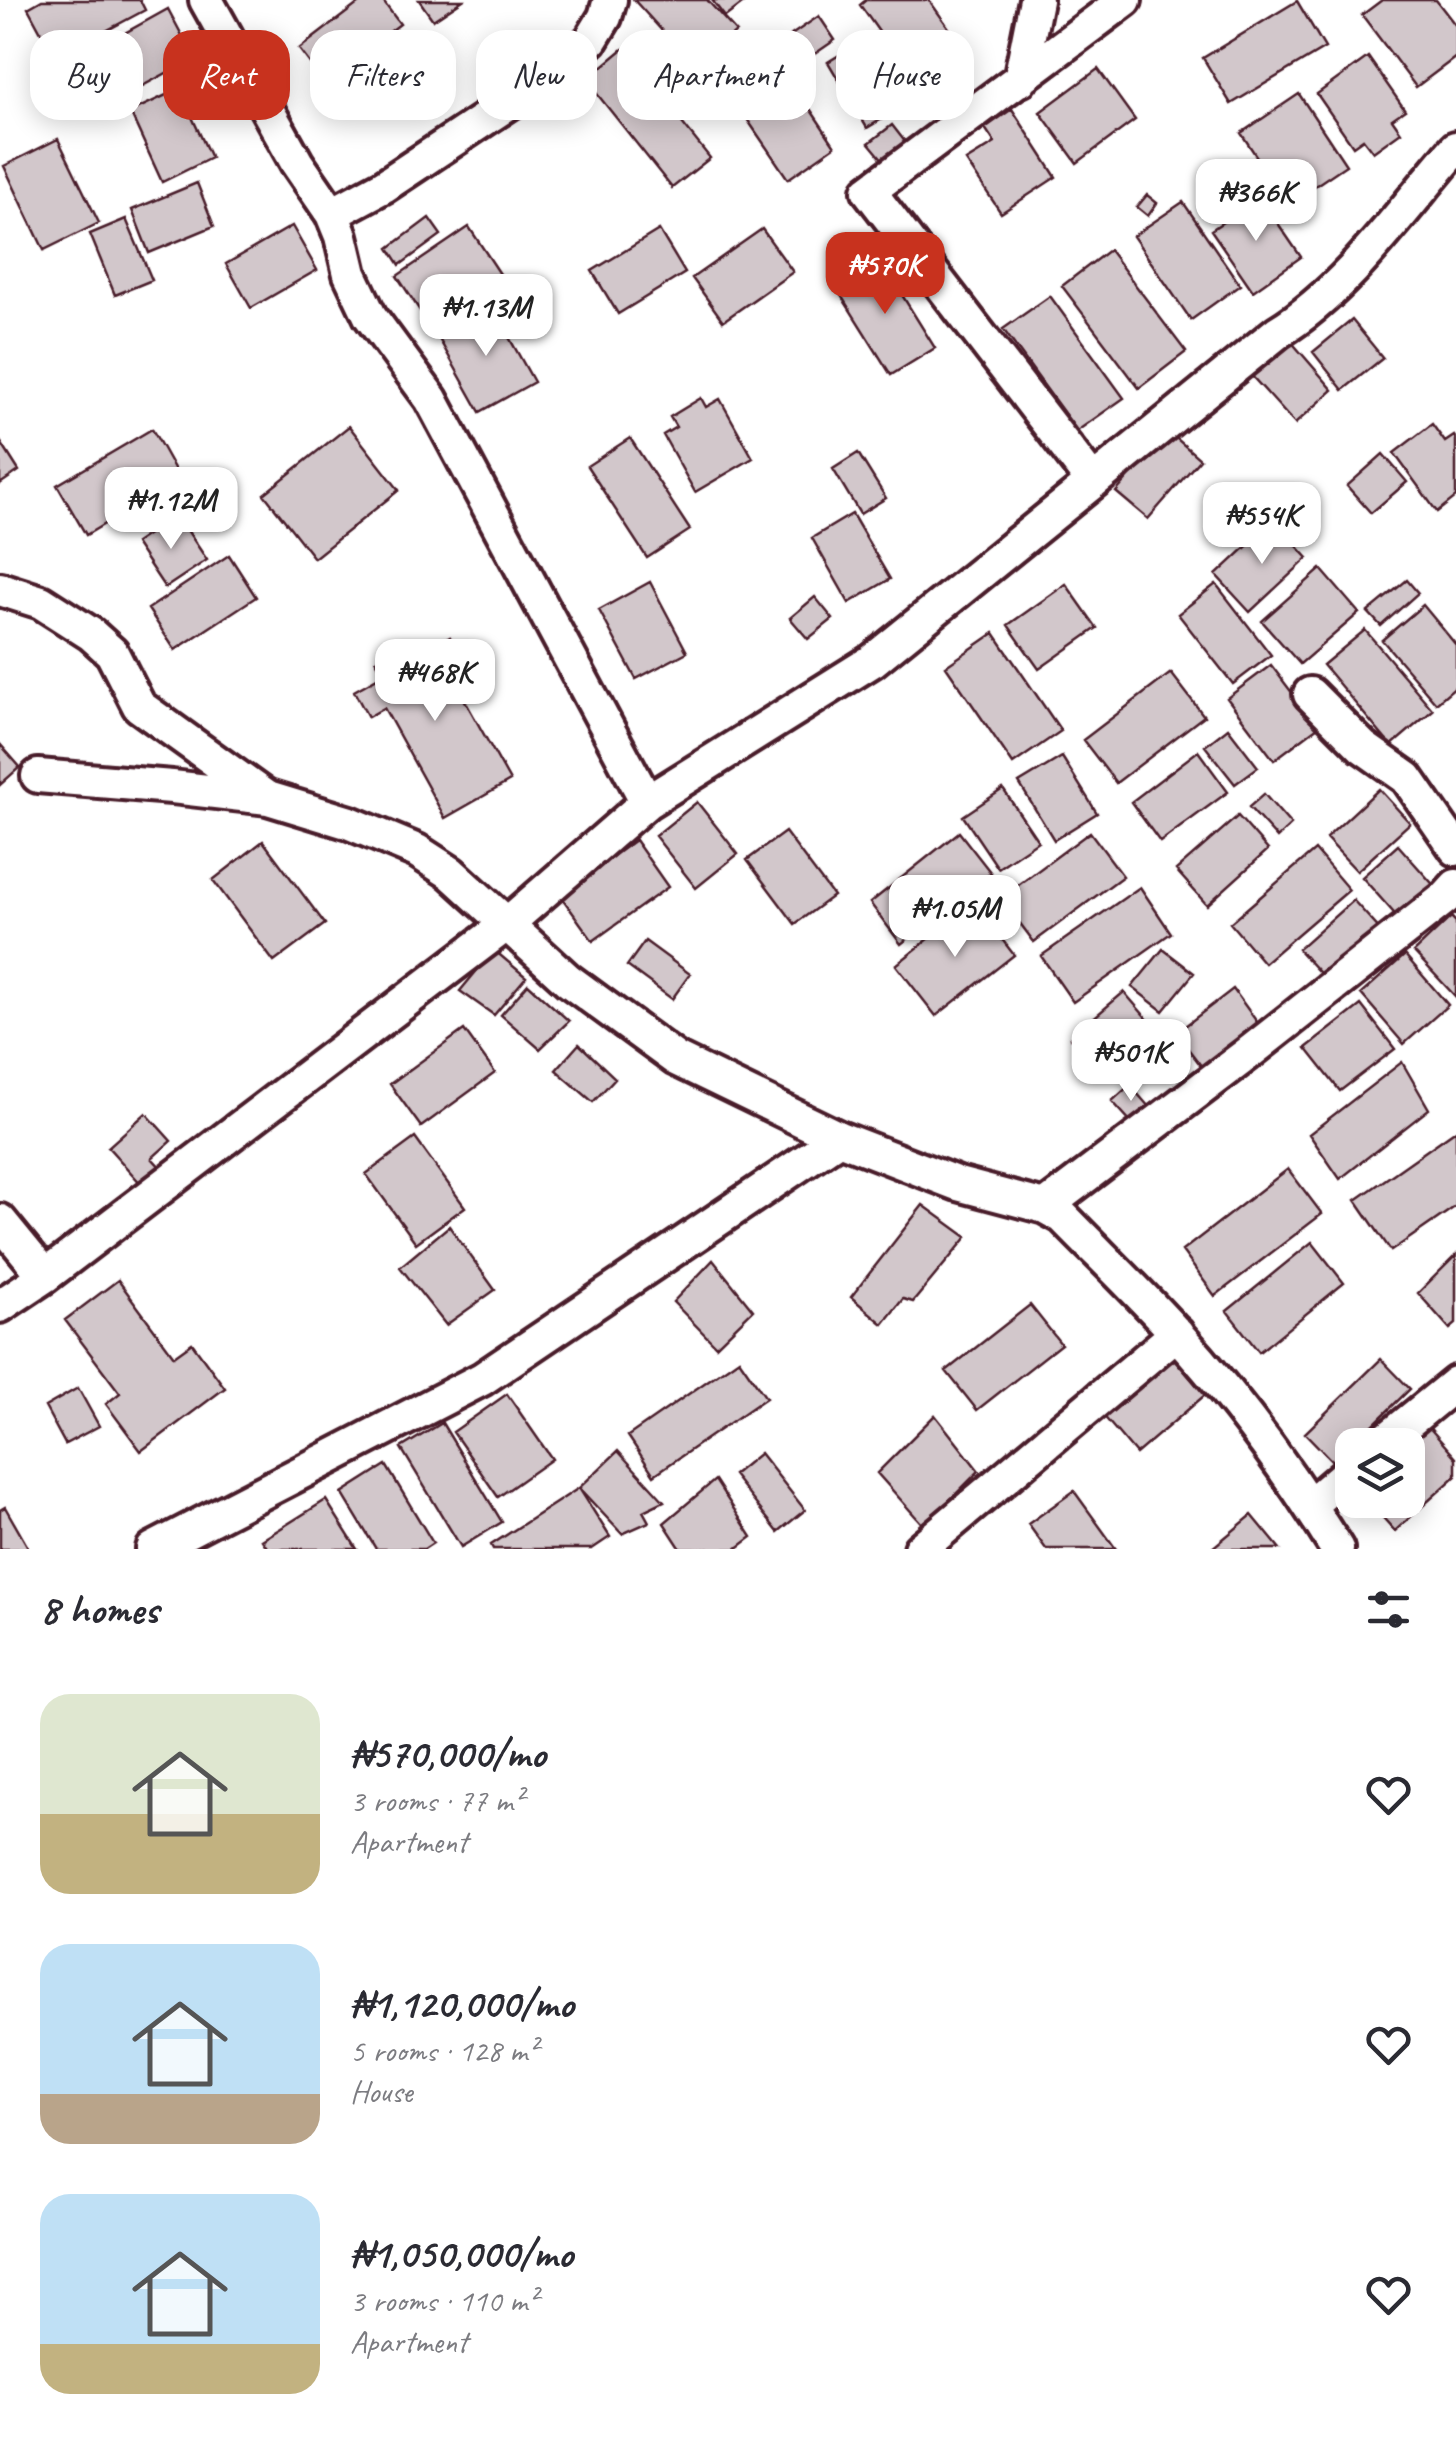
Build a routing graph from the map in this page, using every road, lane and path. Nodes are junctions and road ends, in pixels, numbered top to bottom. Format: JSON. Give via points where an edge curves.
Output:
{"nodes":[{"id":1,"x":206,"y":0,"type":"edge"},
{"id":2,"x":610,"y":0,"type":"edge"},
{"id":3,"x":1036,"y":0,"type":"edge"},
{"id":4,"x":1125,"y":0,"type":"edge"},
{"id":5,"x":1020,"y":80,"type":"junction"},
{"id":6,"x":1456,"y":148,"type":"edge"},
{"id":7,"x":332,"y":214,"type":"junction"},
{"id":8,"x":1093,"y":482,"type":"junction"},
{"id":9,"x":0,"y":589,"type":"edge"},
{"id":10,"x":1310,"y":694,"type":"dead end"},
{"id":11,"x":38,"y":776,"type":"dead end"},
{"id":12,"x":268,"y":798,"type":"junction"},
{"id":13,"x":647,"y":802,"type":"junction"},
{"id":14,"x":1456,"y":849,"type":"edge"},
{"id":15,"x":1456,"y":886,"type":"edge"},
{"id":16,"x":507,"y":924,"type":"junction"},
{"id":17,"x":839,"y":1138,"type":"junction"},
{"id":18,"x":1045,"y":1207,"type":"junction"},
{"id":19,"x":0,"y":1221,"type":"edge"},
{"id":20,"x":45,"y":1276,"type":"junction"},
{"id":21,"x":0,"y":1306,"type":"edge"},
{"id":22,"x":1176,"y":1333,"type":"junction"},
{"id":23,"x":1456,"y":1382,"type":"edge"},
{"id":24,"x":1401,"y":1428,"type":"edge"},
{"id":25,"x":1335,"y":1484,"type":"edge"},
{"id":26,"x":1310,"y":1506,"type":"junction"},
{"id":27,"x":153,"y":1549,"type":"edge"},
{"id":28,"x":920,"y":1549,"type":"edge"},
{"id":29,"x":1337,"y":1549,"type":"edge"}],
"edges":[{"from":1,"to":7,"type":"street"},
{"from":2,"to":7,"type":"street","via":[[591,40],[551,75]]},
{"from":3,"to":5,"type":"street"},
{"from":4,"to":5,"type":"street"},
{"from":5,"to":8,"type":"street","via":[[869,192]]},
{"from":6,"to":8,"type":"street","via":[[1336,288]]},
{"from":7,"to":13,"type":"street","via":[[370,316],[431,400]]},
{"from":8,"to":13,"type":"street","via":[[872,661]]},
{"from":9,"to":12,"type":"street","via":[[40,602],[91,634],[112,653],[139,706]]},
{"from":10,"to":14,"type":"street","via":[[1406,778]]},
{"from":11,"to":12,"type":"street"},
{"from":12,"to":16,"type":"street","via":[[417,851]]},
{"from":13,"to":16,"type":"street"},
{"from":15,"to":18,"type":"street","via":[[1303,1012]]},
{"from":16,"to":17,"type":"street","via":[[568,980],[676,1059]]},
{"from":16,"to":20,"type":"street"},
{"from":17,"to":18,"type":"street","via":[[958,1184]]},
{"from":17,"to":27,"type":"street","via":[[482,1379]]},
{"from":18,"to":22,"type":"street","via":[[1063,1217]]},
{"from":19,"to":20,"type":"street"},
{"from":20,"to":21,"type":"street"},
{"from":22,"to":26,"type":"street"},
{"from":22,"to":28,"type":"street"},
{"from":23,"to":24,"type":"street"},
{"from":25,"to":26,"type":"street"},
{"from":26,"to":29,"type":"street"}]}
